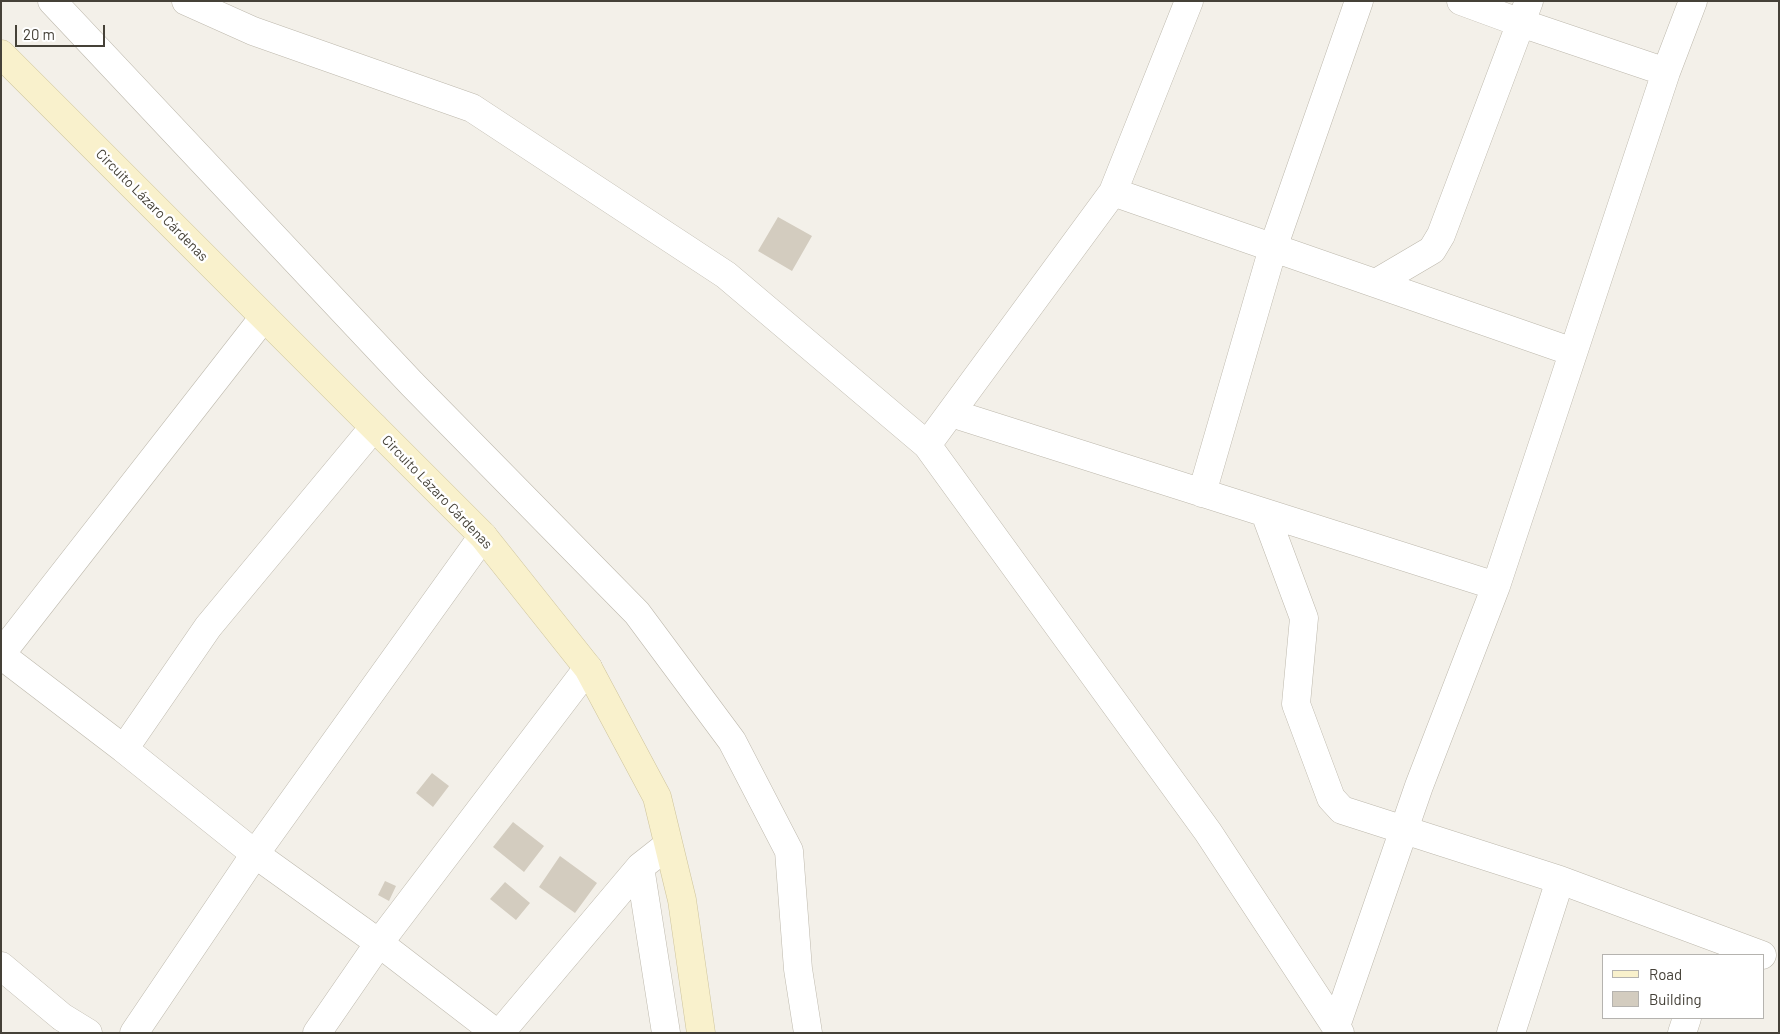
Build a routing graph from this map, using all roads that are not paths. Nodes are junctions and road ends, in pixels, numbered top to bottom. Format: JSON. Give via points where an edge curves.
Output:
{"nodes":[{"id":1,"x":52,"y":1,"type":"edge"},
{"id":2,"x":186,"y":1,"type":"edge"},
{"id":3,"x":1189,"y":1,"type":"edge"},
{"id":4,"x":1359,"y":1,"type":"edge"},
{"id":5,"x":1461,"y":1,"type":"edge"},
{"id":6,"x":1693,"y":1,"type":"edge"},
{"id":7,"x":1525,"y":12,"type":"edge"},
{"id":8,"x":1,"y":54,"type":"edge"},
{"id":9,"x":1666,"y":72,"type":"junction"},
{"id":10,"x":1113,"y":192,"type":"junction"},
{"id":11,"x":1273,"y":248,"type":"junction"},
{"id":12,"x":1376,"y":284,"type":"junction"},
{"id":13,"x":264,"y":317,"type":"junction"},
{"id":14,"x":1573,"y":352,"type":"junction"},
{"id":15,"x":951,"y":413,"type":"junction"},
{"id":16,"x":374,"y":427,"type":"junction"},
{"id":17,"x":927,"y":445,"type":"junction"},
{"id":18,"x":1202,"y":492,"type":"junction"},
{"id":19,"x":1265,"y":513,"type":"junction"},
{"id":20,"x":482,"y":536,"type":"junction"},
{"id":21,"x":1496,"y":586,"type":"junction"},
{"id":22,"x":1,"y":655,"type":"edge"},
{"id":23,"x":588,"y":668,"type":"junction"},
{"id":24,"x":124,"y":749,"type":"junction"},
{"id":25,"x":1404,"y":830,"type":"junction"},
{"id":26,"x":668,"y":845,"type":"junction"},
{"id":27,"x":255,"y":854,"type":"junction"},
{"id":28,"x":640,"y":867,"type":"junction"},
{"id":29,"x":1560,"y":880,"type":"junction"},
{"id":30,"x":379,"y":943,"type":"junction"},
{"id":31,"x":1712,"y":946,"type":"edge"},
{"id":32,"x":1753,"y":954,"type":"edge"},
{"id":33,"x":1765,"y":957,"type":"edge"},
{"id":34,"x":1779,"y":962,"type":"edge"},
{"id":35,"x":1,"y":966,"type":"edge"},
{"id":36,"x":1687,"y":1019,"type":"edge"},
{"id":37,"x":1338,"y":1029,"type":"edge"},
{"id":38,"x":88,"y":1033,"type":"edge"},
{"id":39,"x":134,"y":1033,"type":"edge"},
{"id":40,"x":317,"y":1033,"type":"edge"},
{"id":41,"x":498,"y":1033,"type":"edge"},
{"id":42,"x":666,"y":1033,"type":"edge"},
{"id":43,"x":701,"y":1033,"type":"edge"},
{"id":44,"x":808,"y":1033,"type":"edge"},
{"id":45,"x":1511,"y":1033,"type":"edge"},
{"id":46,"x":1682,"y":1033,"type":"edge"}],
"edges":[{"from":1,"to":44,"type":"street","via":[[412,384],[637,612],[732,741],[789,850],[798,970]]},
{"from":2,"to":17,"type":"street","via":[[253,31],[472,108],[726,275]]},
{"from":3,"to":10,"type":"street"},
{"from":4,"to":11,"type":"street"},
{"from":5,"to":7,"type":"street"},
{"from":6,"to":9,"type":"street"},
{"from":7,"to":9,"type":"street"},
{"from":7,"to":12,"type":"street","via":[[1441,235],[1432,250]]},
{"from":8,"to":13,"type":"street","name":"Circuito Lázaro Cárdenas"},
{"from":9,"to":14,"type":"street"},
{"from":10,"to":11,"type":"street"},
{"from":10,"to":15,"type":"street"},
{"from":11,"to":12,"type":"street"},
{"from":11,"to":18,"type":"street"},
{"from":12,"to":14,"type":"street"},
{"from":13,"to":16,"type":"street","name":"Circuito Lázaro Cárdenas"},
{"from":13,"to":22,"type":"street"},
{"from":14,"to":21,"type":"street"},
{"from":15,"to":17,"type":"street"},
{"from":15,"to":18,"type":"street"},
{"from":16,"to":20,"type":"street","name":"Circuito Lázaro Cárdenas"},
{"from":16,"to":24,"type":"street","via":[[208,626]]},
{"from":17,"to":37,"type":"street","via":[[1208,832]]},
{"from":18,"to":19,"type":"street"},
{"from":19,"to":21,"type":"street"},
{"from":19,"to":25,"type":"street","via":[[1304,618],[1296,704],[1331,798],[1342,810]]},
{"from":20,"to":23,"type":"street","name":"Circuito Lázaro Cárdenas"},
{"from":20,"to":27,"type":"street"},
{"from":21,"to":25,"type":"street"},
{"from":22,"to":24,"type":"street"},
{"from":23,"to":26,"type":"street","name":"Circuito Lázaro Cárdenas","via":[[656,797]]},
{"from":23,"to":30,"type":"street"},
{"from":24,"to":27,"type":"street"},
{"from":25,"to":29,"type":"street"},
{"from":25,"to":37,"type":"street"},
{"from":26,"to":28,"type":"street"},
{"from":26,"to":43,"type":"street","name":"Circuito Lázaro Cárdenas","via":[[682,900]]},
{"from":27,"to":30,"type":"street"},
{"from":27,"to":39,"type":"street"},
{"from":28,"to":41,"type":"street"},
{"from":28,"to":42,"type":"street"},
{"from":29,"to":31,"type":"street"},
{"from":29,"to":45,"type":"street"},
{"from":30,"to":40,"type":"street"},
{"from":30,"to":41,"type":"street"},
{"from":31,"to":32,"type":"street"},
{"from":33,"to":34,"type":"street"},
{"from":35,"to":38,"type":"street","via":[[62,1017]]},
{"from":36,"to":46,"type":"street"}]}
